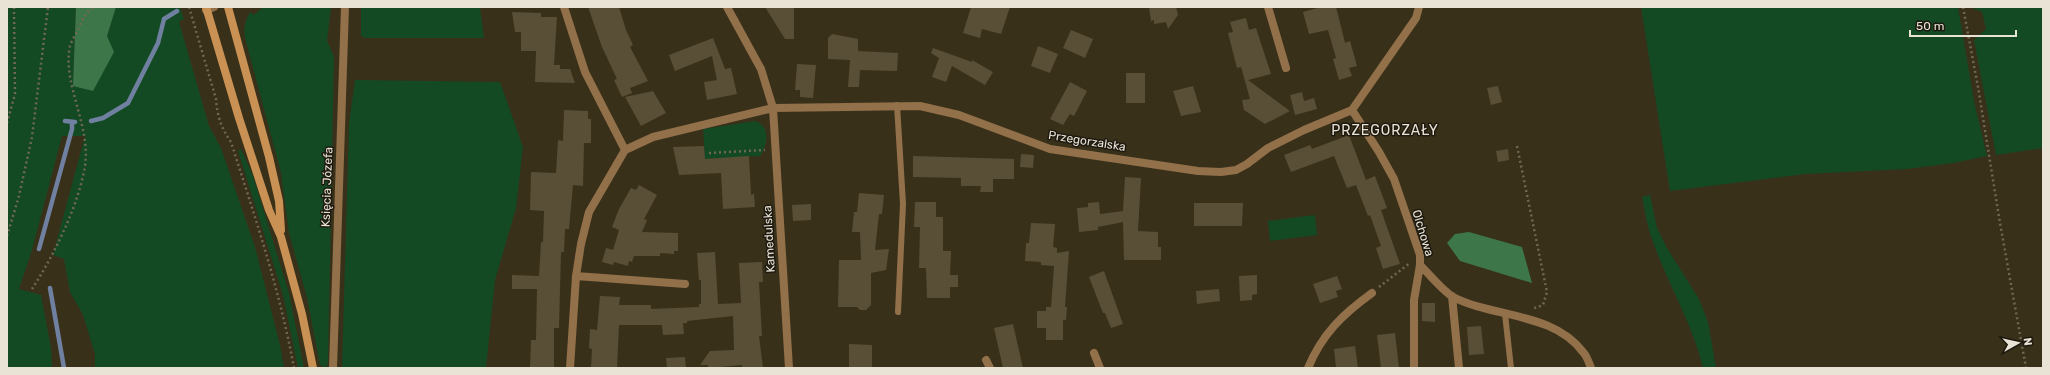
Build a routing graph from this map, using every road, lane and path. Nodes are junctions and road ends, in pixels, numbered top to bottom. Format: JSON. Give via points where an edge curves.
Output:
{"nodes":[{"id":1,"x":14,"y":7,"type":"edge"},
{"id":2,"x":48,"y":7,"type":"edge"},
{"id":3,"x":93,"y":7,"type":"edge"},
{"id":4,"x":189,"y":7,"type":"edge"},
{"id":5,"x":228,"y":7,"type":"edge"},
{"id":6,"x":345,"y":7,"type":"edge"},
{"id":7,"x":564,"y":7,"type":"edge"},
{"id":8,"x":727,"y":7,"type":"edge"},
{"id":9,"x":1268,"y":7,"type":"edge"},
{"id":10,"x":1419,"y":7,"type":"edge"},
{"id":11,"x":1963,"y":7,"type":"edge"},
{"id":12,"x":209,"y":8,"type":"edge"},
{"id":13,"x":1286,"y":68,"type":"dead end"},
{"id":14,"x":897,"y":105,"type":"junction"},
{"id":15,"x":773,"y":108,"type":"junction"},
{"id":16,"x":1352,"y":110,"type":"junction"},
{"id":17,"x":7,"y":123,"type":"edge"},
{"id":18,"x":1517,"y":146,"type":"dead end"},
{"id":19,"x":625,"y":150,"type":"junction"},
{"id":20,"x":776,"y":150,"type":"junction"},
{"id":21,"x":709,"y":153,"type":"dead end"},
{"id":22,"x":7,"y":236,"type":"edge"},
{"id":23,"x":282,"y":237,"type":"junction"},
{"id":24,"x":1420,"y":265,"type":"junction"},
{"id":25,"x":1397,"y":274,"type":"dead end"},
{"id":26,"x":576,"y":276,"type":"junction"},
{"id":27,"x":685,"y":284,"type":"dead end"},
{"id":28,"x":32,"y":289,"type":"dead end"},
{"id":29,"x":1372,"y":293,"type":"joint"},
{"id":30,"x":1452,"y":296,"type":"junction"},
{"id":31,"x":1529,"y":309,"type":"dead end"},
{"id":32,"x":898,"y":312,"type":"dead end"},
{"id":33,"x":1505,"y":314,"type":"junction"},
{"id":34,"x":1094,"y":353,"type":"dead end"},
{"id":35,"x":986,"y":360,"type":"dead end"},
{"id":36,"x":294,"y":368,"type":"edge"},
{"id":37,"x":313,"y":368,"type":"edge"},
{"id":38,"x":333,"y":368,"type":"edge"},
{"id":39,"x":570,"y":368,"type":"edge"},
{"id":40,"x":789,"y":368,"type":"edge"},
{"id":41,"x":990,"y":368,"type":"edge"},
{"id":42,"x":1100,"y":368,"type":"edge"},
{"id":43,"x":1308,"y":368,"type":"edge"},
{"id":44,"x":1414,"y":368,"type":"edge"},
{"id":45,"x":1459,"y":368,"type":"edge"},
{"id":46,"x":1511,"y":368,"type":"edge"},
{"id":47,"x":1591,"y":368,"type":"edge"},
{"id":48,"x":2026,"y":368,"type":"edge"}],
"edges":[{"from":1,"to":17,"type":"path","via":[[15,94]]},
{"from":2,"to":22,"type":"path","via":[[32,137]]},
{"from":3,"to":28,"type":"path","via":[[80,24],[70,46],[72,83],[84,128],[85,166],[61,235],[44,271]]},
{"from":4,"to":36,"type":"path","via":[[216,99],[217,114],[231,142],[276,286]]},
{"from":5,"to":23,"type":"main road","via":[[269,158],[279,201]]},
{"from":6,"to":38,"type":"street","name":"Księcia Józefa"},
{"from":7,"to":19,"type":"street","via":[[585,72]]},
{"from":8,"to":15,"type":"street","via":[[761,69]]},
{"from":9,"to":13,"type":"street"},
{"from":10,"to":16,"type":"street","via":[[1416,18]]},
{"from":11,"to":48,"type":"path"},
{"from":12,"to":23,"type":"main road","via":[[241,125],[269,210]]},
{"from":14,"to":15,"type":"street","name":"Przegorzalska"},
{"from":14,"to":16,"type":"street","name":"Przegorzalska","via":[[920,106],[959,115],[1050,149],[1198,171],[1236,170],[1268,148]]},
{"from":14,"to":32,"type":"lane","via":[[903,204]]},
{"from":15,"to":19,"type":"street","name":"Przegorzalska","via":[[673,131]]},
{"from":15,"to":20,"type":"street","name":"Kamedulska"},
{"from":16,"to":24,"type":"street","name":"Olchowa","via":[[1380,152],[1394,179],[1420,255]]},
{"from":18,"to":31,"type":"path","via":[[1547,292],[1543,305]]},
{"from":19,"to":26,"type":"street","via":[[589,212]]},
{"from":20,"to":21,"type":"path"},
{"from":20,"to":40,"type":"street","name":"Kamedulska"},
{"from":23,"to":37,"type":"main road"},
{"from":24,"to":30,"type":"street","name":"Olchowa"},
{"from":24,"to":44,"type":"street","via":[[1414,300]]},
{"from":25,"to":29,"type":"path"},
{"from":26,"to":27,"type":"street"},
{"from":26,"to":39,"type":"street"},
{"from":29,"to":43,"type":"street","via":[[1346,312],[1325,337]]},
{"from":30,"to":33,"type":"street","name":"Olchowa"},
{"from":30,"to":45,"type":"street"},
{"from":33,"to":46,"type":"lane"},
{"from":33,"to":47,"type":"street","name":"Olchowa","via":[[1535,321],[1570,338],[1584,352]]},
{"from":34,"to":42,"type":"street"},
{"from":35,"to":41,"type":"street"}]}
